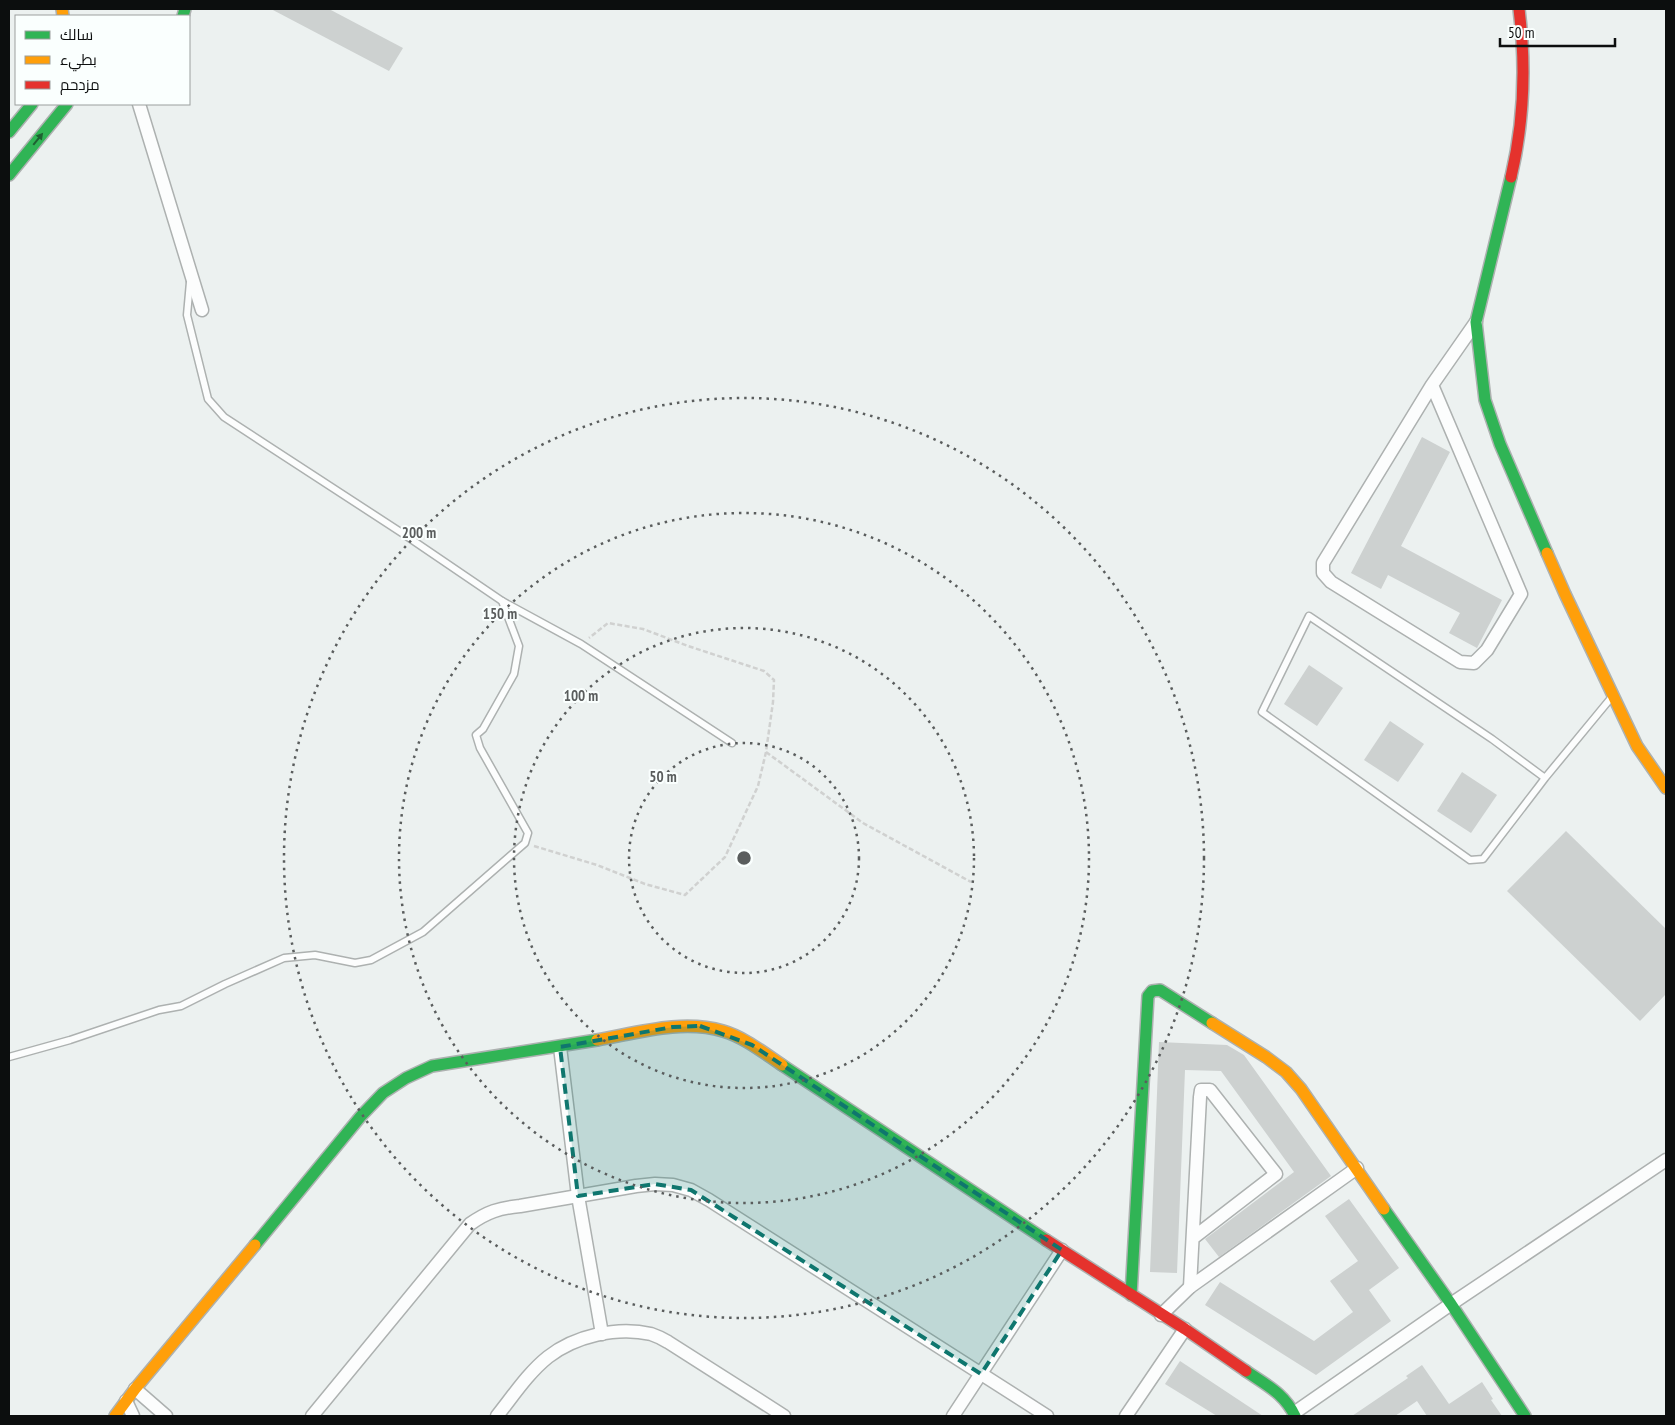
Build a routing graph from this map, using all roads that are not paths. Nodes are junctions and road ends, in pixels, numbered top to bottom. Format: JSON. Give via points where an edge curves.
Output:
{"nodes":[{"id":1,"x":1519,"y":9,"type":"edge"},
{"id":2,"x":31,"y":105,"type":"edge"},
{"id":3,"x":66,"y":105,"type":"edge"},
{"id":4,"x":139,"y":105,"type":"edge"},
{"id":5,"x":9,"y":132,"type":"edge"},
{"id":6,"x":9,"y":175,"type":"edge"},
{"id":7,"x":190,"y":272,"type":"junction"},
{"id":8,"x":202,"y":310,"type":"dead end"},
{"id":9,"x":1476,"y":322,"type":"junction"},
{"id":10,"x":1432,"y":385,"type":"junction"},
{"id":11,"x":502,"y":601,"type":"junction"},
{"id":12,"x":1613,"y":695,"type":"junction"},
{"id":13,"x":732,"y":743,"type":"dead end"},
{"id":14,"x":1546,"y":778,"type":"junction"},
{"id":15,"x":1666,"y":788,"type":"edge"},
{"id":16,"x":560,"y":1047,"type":"junction"},
{"id":17,"x":9,"y":1057,"type":"edge"},
{"id":18,"x":1666,"y":1160,"type":"edge"},
{"id":19,"x":1357,"y":1168,"type":"junction"},
{"id":20,"x":578,"y":1196,"type":"junction"},
{"id":21,"x":1193,"y":1238,"type":"junction"},
{"id":22,"x":1062,"y":1250,"type":"junction"},
{"id":23,"x":1190,"y":1287,"type":"junction"},
{"id":24,"x":1131,"y":1295,"type":"junction"},
{"id":25,"x":1451,"y":1304,"type":"junction"},
{"id":26,"x":1161,"y":1315,"type":"junction"},
{"id":27,"x":1185,"y":1329,"type":"junction"},
{"id":28,"x":602,"y":1334,"type":"junction"},
{"id":29,"x":981,"y":1374,"type":"junction"},
{"id":30,"x":135,"y":1389,"type":"junction"},
{"id":31,"x":126,"y":1401,"type":"junction"},
{"id":32,"x":1295,"y":1415,"type":"edge"},
{"id":33,"x":115,"y":1416,"type":"edge"},
{"id":34,"x":133,"y":1416,"type":"edge"},
{"id":35,"x":166,"y":1416,"type":"edge"},
{"id":36,"x":312,"y":1416,"type":"edge"},
{"id":37,"x":497,"y":1416,"type":"edge"},
{"id":38,"x":782,"y":1416,"type":"edge"},
{"id":39,"x":954,"y":1416,"type":"edge"},
{"id":40,"x":1047,"y":1416,"type":"edge"},
{"id":41,"x":1126,"y":1416,"type":"edge"},
{"id":42,"x":1525,"y":1416,"type":"edge"}],
"edges":[{"from":1,"to":9,"type":"street","via":[[1523,87],[1518,148]]},
{"from":2,"to":5,"type":"street"},
{"from":6,"to":3,"type":"street","one_way":true},
{"from":4,"to":7,"type":"street"},
{"from":7,"to":8,"type":"street"},
{"from":7,"to":11,"type":"lane","via":[[187,315],[208,399],[224,417]]},
{"from":9,"to":10,"type":"street"},
{"from":9,"to":12,"type":"street","via":[[1485,400],[1500,444]]},
{"from":10,"to":10,"type":"street","via":[[1323,563],[1323,573],[1331,582],[1460,662],[1474,663],[1487,650],[1521,594]]},
{"from":11,"to":13,"type":"lane","via":[[581,644]]},
{"from":11,"to":17,"type":"lane","via":[[519,646],[514,674],[483,729],[476,735],[480,748],[528,833],[525,844],[423,932],[371,960],[355,963],[315,955],[284,958],[181,1006]]},
{"from":12,"to":14,"type":"lane"},
{"from":12,"to":15,"type":"street","via":[[1638,746]]},
{"from":14,"to":14,"type":"lane","via":[[1483,859],[1470,860],[1262,712],[1309,616]]},
{"from":16,"to":20,"type":"street"},
{"from":16,"to":22,"type":"street","via":[[673,1027],[700,1026],[724,1031],[752,1045]]},
{"from":16,"to":30,"type":"street","via":[[432,1066],[383,1093]]},
{"from":18,"to":25,"type":"street"},
{"from":19,"to":23,"type":"street"},
{"from":19,"to":24,"type":"street","via":[[1286,1072],[1160,990],[1152,991],[1148,996]]},
{"from":19,"to":25,"type":"street"},
{"from":20,"to":28,"type":"street"},
{"from":20,"to":29,"type":"street","via":[[655,1184],[691,1190]]},
{"from":20,"to":36,"type":"street","via":[[503,1208],[486,1213],[470,1224]]},
{"from":21,"to":21,"type":"street","via":[[1276,1174],[1210,1090],[1201,1090],[1200,1097]]},
{"from":21,"to":23,"type":"street"},
{"from":22,"to":24,"type":"street"},
{"from":22,"to":29,"type":"street"},
{"from":23,"to":26,"type":"street"},
{"from":24,"to":26,"type":"street"},
{"from":25,"to":32,"type":"street"},
{"from":25,"to":42,"type":"street"},
{"from":26,"to":27,"type":"street"},
{"from":27,"to":32,"type":"street","via":[[1283,1397]]},
{"from":27,"to":41,"type":"street"},
{"from":28,"to":37,"type":"street","via":[[581,1339],[548,1357]]},
{"from":28,"to":38,"type":"street","via":[[616,1331],[651,1334]]},
{"from":29,"to":39,"type":"street"},
{"from":29,"to":40,"type":"street"},
{"from":30,"to":31,"type":"street"},
{"from":30,"to":35,"type":"street"},
{"from":31,"to":33,"type":"street"},
{"from":31,"to":34,"type":"street"}]}
